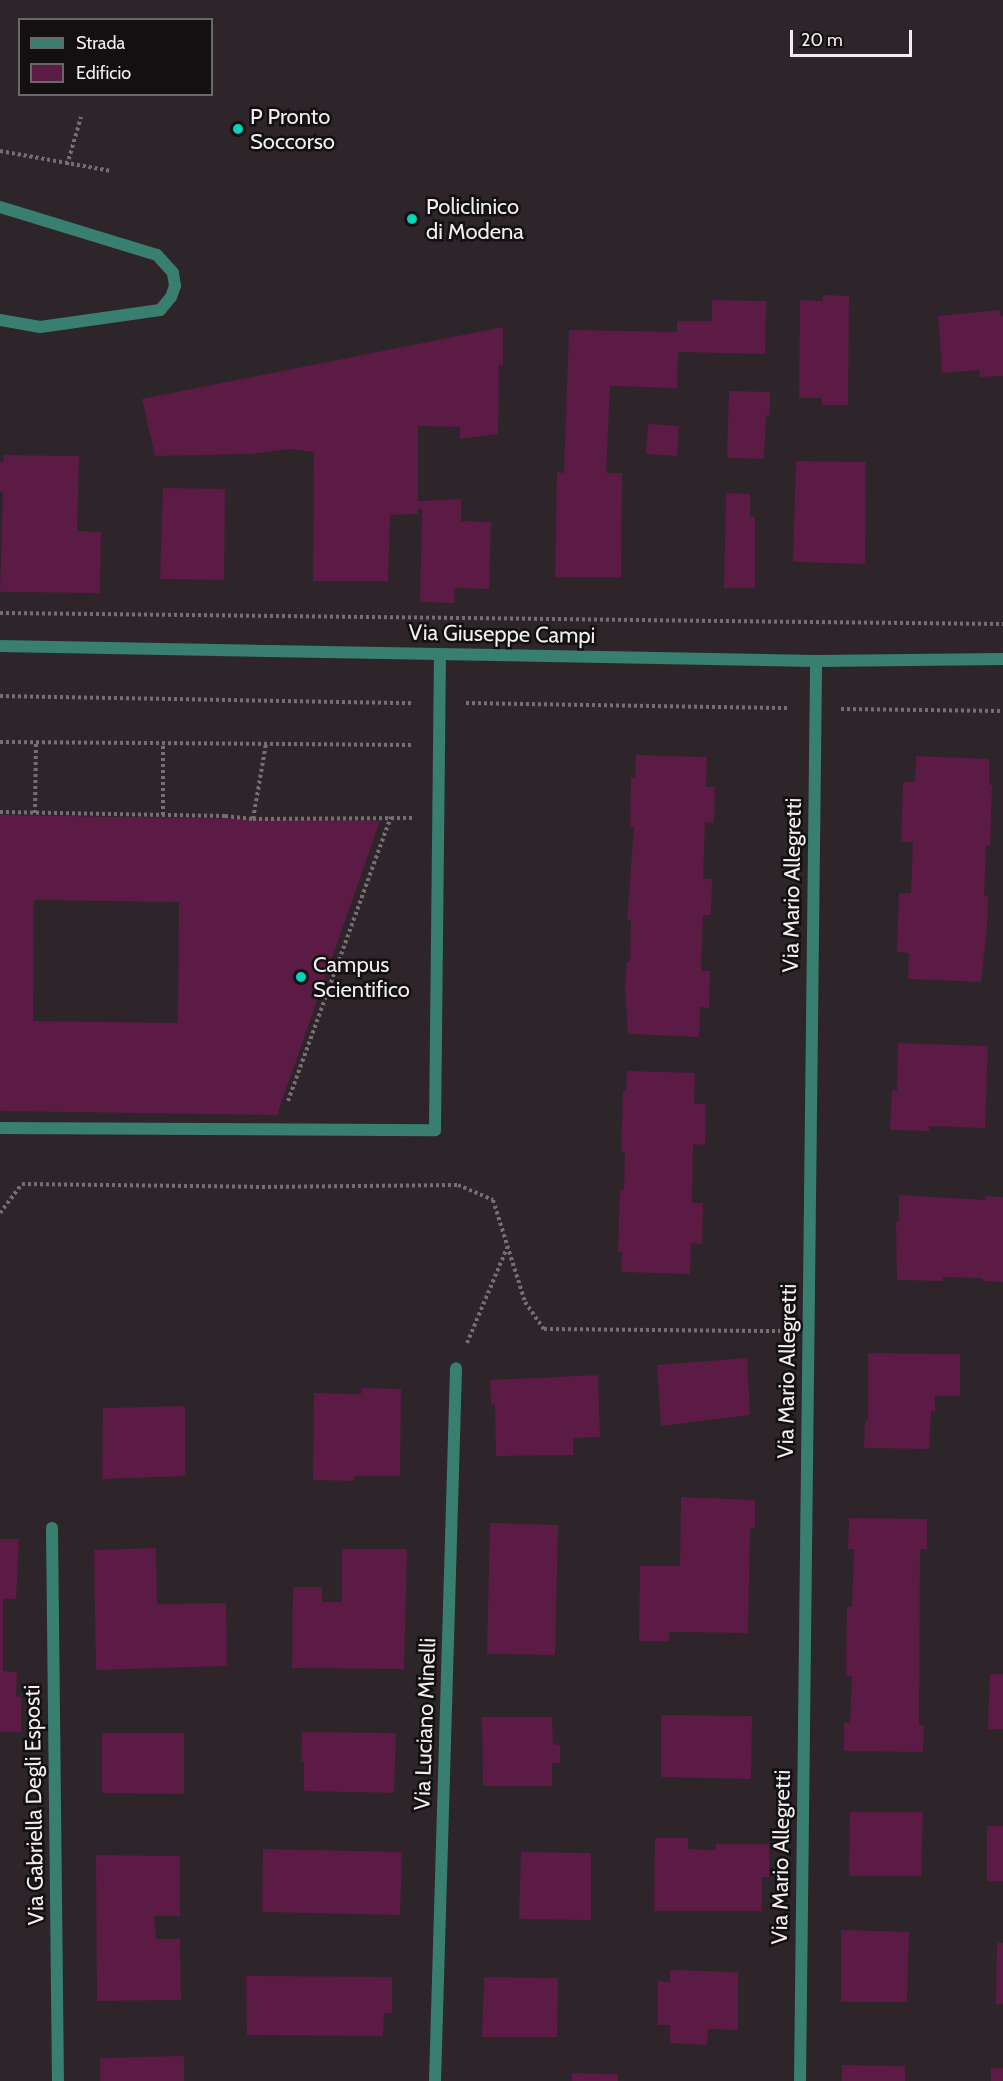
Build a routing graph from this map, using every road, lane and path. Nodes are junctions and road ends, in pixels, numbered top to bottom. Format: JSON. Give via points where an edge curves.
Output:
{"nodes":[{"id":1,"x":81,"y":117,"type":"dead end"},
{"id":2,"x":0,"y":151,"type":"edge"},
{"id":3,"x":68,"y":165,"type":"junction"},
{"id":4,"x":111,"y":171,"type":"dead end"},
{"id":5,"x":0,"y":207,"type":"edge"},
{"id":6,"x":0,"y":320,"type":"edge"},
{"id":7,"x":0,"y":613,"type":"edge"},
{"id":8,"x":1003,"y":624,"type":"edge"},
{"id":9,"x":0,"y":646,"type":"edge"},
{"id":10,"x":440,"y":654,"type":"junction"},
{"id":11,"x":1003,"y":659,"type":"edge"},
{"id":12,"x":816,"y":661,"type":"junction"},
{"id":13,"x":0,"y":696,"type":"edge"},
{"id":14,"x":438,"y":703,"type":"junction"},
{"id":15,"x":815,"y":708,"type":"junction"},
{"id":16,"x":1003,"y":711,"type":"edge"},
{"id":17,"x":0,"y":742,"type":"edge"},
{"id":18,"x":36,"y":742,"type":"junction"},
{"id":19,"x":163,"y":743,"type":"junction"},
{"id":20,"x":266,"y":744,"type":"junction"},
{"id":21,"x":439,"y":746,"type":"junction"},
{"id":22,"x":0,"y":812,"type":"edge"},
{"id":23,"x":35,"y":813,"type":"junction"},
{"id":24,"x":163,"y":815,"type":"junction"},
{"id":25,"x":391,"y":818,"type":"junction"},
{"id":26,"x":438,"y":818,"type":"junction"},
{"id":27,"x":253,"y":819,"type":"junction"},
{"id":28,"x":288,"y":1102,"type":"dead end"},
{"id":29,"x":0,"y":1128,"type":"edge"},
{"id":30,"x":0,"y":1213,"type":"edge"},
{"id":31,"x":507,"y":1247,"type":"junction"},
{"id":32,"x":808,"y":1331,"type":"junction"},
{"id":33,"x":456,"y":1368,"type":"joint"},
{"id":34,"x":52,"y":1528,"type":"dead end"},
{"id":35,"x":58,"y":2081,"type":"edge"},
{"id":36,"x":435,"y":2081,"type":"edge"},
{"id":37,"x":800,"y":2081,"type":"edge"}],
"edges":[{"from":1,"to":3,"type":"path"},
{"from":2,"to":3,"type":"path"},
{"from":3,"to":4,"type":"path"},
{"from":5,"to":6,"type":"street","via":[[158,255],[173,273],[176,286],[160,310],[40,327]]},
{"from":7,"to":8,"type":"path"},
{"from":9,"to":10,"type":"street","name":"Via Giuseppe Campi"},
{"from":10,"to":12,"type":"street","name":"Via Giuseppe Campi"},
{"from":10,"to":14,"type":"street"},
{"from":11,"to":12,"type":"street","name":"Via Giuseppe Campi"},
{"from":12,"to":15,"type":"street","name":"Via Mario Allegretti"},
{"from":13,"to":14,"type":"path"},
{"from":14,"to":15,"type":"path"},
{"from":14,"to":21,"type":"street"},
{"from":15,"to":16,"type":"path"},
{"from":15,"to":32,"type":"street","name":"Via Mario Allegretti"},
{"from":17,"to":18,"type":"path"},
{"from":18,"to":19,"type":"path"},
{"from":18,"to":23,"type":"path"},
{"from":19,"to":20,"type":"path"},
{"from":19,"to":24,"type":"path"},
{"from":20,"to":21,"type":"path"},
{"from":20,"to":27,"type":"path"},
{"from":21,"to":26,"type":"street"},
{"from":22,"to":23,"type":"path"},
{"from":23,"to":24,"type":"path"},
{"from":24,"to":27,"type":"path"},
{"from":25,"to":26,"type":"path"},
{"from":25,"to":27,"type":"path"},
{"from":25,"to":28,"type":"path"},
{"from":26,"to":29,"type":"street","via":[[435,1130]]},
{"from":30,"to":31,"type":"path","via":[[22,1184],[458,1185],[493,1200]]},
{"from":31,"to":32,"type":"path","via":[[525,1302],[544,1329]]},
{"from":31,"to":33,"type":"path"},
{"from":32,"to":37,"type":"street","name":"Via Mario Allegretti"},
{"from":33,"to":36,"type":"street","name":"Via Luciano Minelli"},
{"from":34,"to":35,"type":"street","name":"Via Gabriella Degli Esposti"}]}
